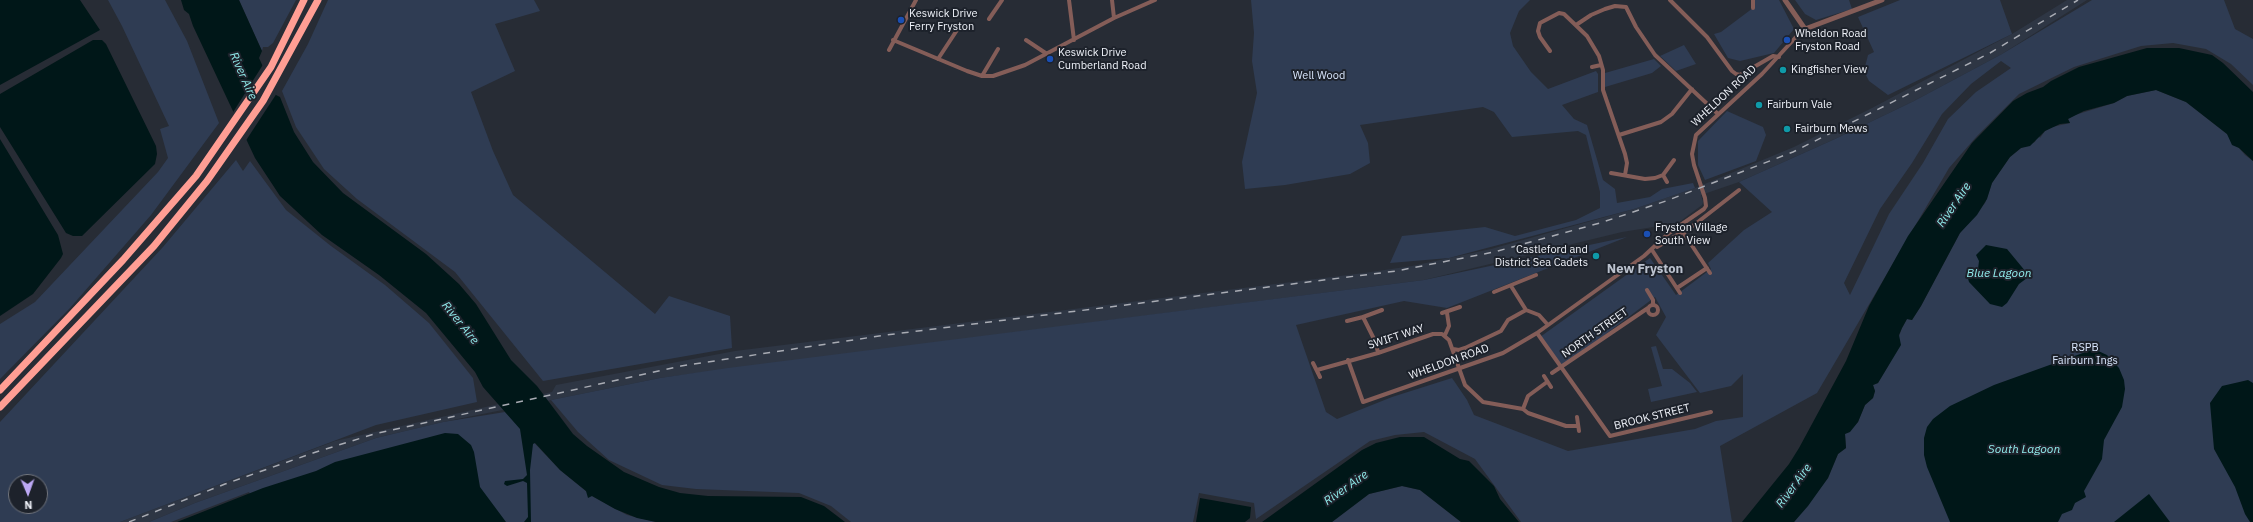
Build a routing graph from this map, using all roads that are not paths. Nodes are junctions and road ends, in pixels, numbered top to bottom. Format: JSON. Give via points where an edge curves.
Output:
{"nodes":[{"id":1,"x":304,"y":0,"type":"edge"},
{"id":2,"x":318,"y":0,"type":"edge"},
{"id":3,"x":916,"y":0,"type":"edge"},
{"id":4,"x":1002,"y":0,"type":"edge"},
{"id":5,"x":1069,"y":0,"type":"edge"},
{"id":6,"x":1112,"y":0,"type":"edge"},
{"id":7,"x":1155,"y":0,"type":"edge"},
{"id":8,"x":1670,"y":0,"type":"edge"},
{"id":9,"x":1753,"y":0,"type":"edge"},
{"id":10,"x":1785,"y":0,"type":"edge"},
{"id":11,"x":1882,"y":0,"type":"edge"},
{"id":12,"x":1753,"y":8,"type":"dead end"},
{"id":13,"x":1114,"y":18,"type":"junction"},
{"id":14,"x":989,"y":19,"type":"dead end"},
{"id":15,"x":961,"y":24,"type":"dead end"},
{"id":16,"x":1576,"y":25,"type":"junction"},
{"id":17,"x":1806,"y":29,"type":"junction"},
{"id":18,"x":893,"y":40,"type":"junction"},
{"id":19,"x":1026,"y":40,"type":"dead end"},
{"id":20,"x":1074,"y":40,"type":"junction"},
{"id":21,"x":998,"y":49,"type":"dead end"},
{"id":22,"x":889,"y":50,"type":"dead end"},
{"id":23,"x":1550,"y":51,"type":"dead end"},
{"id":24,"x":1046,"y":54,"type":"junction"},
{"id":25,"x":1779,"y":57,"type":"junction"},
{"id":26,"x":938,"y":59,"type":"junction"},
{"id":27,"x":1601,"y":65,"type":"junction"},
{"id":28,"x":1592,"y":67,"type":"dead end"},
{"id":29,"x":982,"y":76,"type":"junction"},
{"id":30,"x":1692,"y":90,"type":"junction"},
{"id":31,"x":1718,"y":114,"type":"junction"},
{"id":32,"x":1619,"y":135,"type":"junction"},
{"id":33,"x":1674,"y":160,"type":"dead end"},
{"id":34,"x":1611,"y":173,"type":"dead end"},
{"id":35,"x":1626,"y":175,"type":"junction"},
{"id":36,"x":1663,"y":175,"type":"junction"},
{"id":37,"x":1667,"y":182,"type":"dead end"},
{"id":38,"x":1739,"y":190,"type":"dead end"},
{"id":39,"x":1683,"y":232,"type":"junction"},
{"id":40,"x":1652,"y":249,"type":"junction"},
{"id":41,"x":1707,"y":268,"type":"junction"},
{"id":42,"x":1710,"y":273,"type":"dead end"},
{"id":43,"x":1536,"y":274,"type":"dead end"},
{"id":44,"x":1511,"y":286,"type":"junction"},
{"id":45,"x":1677,"y":288,"type":"junction"},
{"id":46,"x":1647,"y":290,"type":"dead end"},
{"id":47,"x":1494,"y":292,"type":"dead end"},
{"id":48,"x":1680,"y":293,"type":"dead end"},
{"id":49,"x":1653,"y":305,"type":"junction"},
{"id":50,"x":1460,"y":307,"type":"dead end"},
{"id":51,"x":1648,"y":308,"type":"junction"},
{"id":52,"x":1382,"y":310,"type":"dead end"},
{"id":53,"x":1526,"y":310,"type":"junction"},
{"id":54,"x":1363,"y":317,"type":"junction"},
{"id":55,"x":1347,"y":321,"type":"dead end"},
{"id":56,"x":1548,"y":325,"type":"junction"},
{"id":57,"x":1537,"y":333,"type":"junction"},
{"id":58,"x":1445,"y":335,"type":"junction"},
{"id":59,"x":1453,"y":349,"type":"junction"},
{"id":60,"x":1378,"y":353,"type":"junction"},
{"id":61,"x":1348,"y":360,"type":"junction"},
{"id":62,"x":1313,"y":363,"type":"dead end"},
{"id":63,"x":1561,"y":368,"type":"junction"},
{"id":64,"x":1317,"y":370,"type":"junction"},
{"id":65,"x":1458,"y":370,"type":"junction"},
{"id":66,"x":1552,"y":373,"type":"dead end"},
{"id":67,"x":1544,"y":376,"type":"dead end"},
{"id":68,"x":1320,"y":377,"type":"dead end"},
{"id":69,"x":1547,"y":382,"type":"junction"},
{"id":70,"x":1551,"y":387,"type":"dead end"},
{"id":71,"x":0,"y":390,"type":"edge"},
{"id":72,"x":0,"y":408,"type":"edge"},
{"id":73,"x":1523,"y":409,"type":"junction"},
{"id":74,"x":1711,"y":412,"type":"dead end"},
{"id":75,"x":1577,"y":417,"type":"dead end"},
{"id":76,"x":1578,"y":426,"type":"junction"},
{"id":77,"x":1579,"y":431,"type":"dead end"}],
"edges":[{"from":1,"to":71,"type":"highway","via":[[271,67],[179,198]]},
{"from":2,"to":72,"type":"highway","via":[[260,107],[223,160],[154,246]]},
{"from":3,"to":18,"type":"street"},
{"from":4,"to":14,"type":"street"},
{"from":5,"to":20,"type":"street"},
{"from":6,"to":13,"type":"street"},
{"from":7,"to":13,"type":"street"},
{"from":8,"to":25,"type":"street","via":[[1703,33],[1736,74],[1740,75],[1773,56]]},
{"from":9,"to":12,"type":"street"},
{"from":10,"to":17,"type":"street"},
{"from":11,"to":17,"type":"street","name":"WHELDON ROAD"},
{"from":13,"to":20,"type":"street"},
{"from":15,"to":26,"type":"street"},
{"from":16,"to":23,"type":"street","via":[[1564,14],[1559,13],[1540,23],[1540,37]]},
{"from":16,"to":27,"type":"street","via":[[1594,48]]},
{"from":16,"to":30,"type":"street","via":[[1598,12],[1615,6],[1626,7],[1655,55]]},
{"from":17,"to":25,"type":"street","name":"WHELDON ROAD"},
{"from":18,"to":22,"type":"street"},
{"from":18,"to":26,"type":"street"},
{"from":19,"to":24,"type":"street"},
{"from":20,"to":24,"type":"street"},
{"from":21,"to":29,"type":"street"},
{"from":24,"to":29,"type":"street","via":[[1007,73]]},
{"from":25,"to":31,"type":"street","name":"WHELDON ROAD"},
{"from":26,"to":29,"type":"street"},
{"from":27,"to":28,"type":"street"},
{"from":27,"to":32,"type":"street","via":[[1603,90]]},
{"from":30,"to":31,"type":"street"},
{"from":30,"to":32,"type":"street","via":[[1672,114],[1661,122]]},
{"from":31,"to":40,"type":"street","name":"WHELDON ROAD","via":[[1693,141],[1694,165],[1706,206]]},
{"from":32,"to":35,"type":"street","via":[[1627,163]]},
{"from":33,"to":36,"type":"street"},
{"from":34,"to":35,"type":"street"},
{"from":35,"to":36,"type":"street","via":[[1645,179]]},
{"from":36,"to":37,"type":"street"},
{"from":38,"to":39,"type":"street"},
{"from":39,"to":40,"type":"street"},
{"from":39,"to":41,"type":"street"},
{"from":40,"to":45,"type":"street"},
{"from":40,"to":56,"type":"street","name":"WHELDON ROAD"},
{"from":41,"to":42,"type":"street"},
{"from":41,"to":45,"type":"street"},
{"from":43,"to":44,"type":"street"},
{"from":44,"to":47,"type":"street"},
{"from":44,"to":53,"type":"street"},
{"from":45,"to":48,"type":"street"},
{"from":46,"to":49,"type":"street"},
{"from":49,"to":51,"type":"street","name":"NORTH STREET"},
{"from":49,"to":51,"type":"street","name":"NORTH STREET","via":[[1658,308],[1656,313],[1650,314]]},
{"from":50,"to":58,"type":"street","via":[[1444,313],[1449,326]]},
{"from":51,"to":63,"type":"street","name":"NORTH STREET"},
{"from":52,"to":54,"type":"street"},
{"from":53,"to":56,"type":"street","via":[[1539,315]]},
{"from":53,"to":59,"type":"street","via":[[1508,320],[1501,331],[1471,346],[1460,350]]},
{"from":54,"to":55,"type":"street"},
{"from":54,"to":60,"type":"street"},
{"from":56,"to":57,"type":"street","name":"WHELDON ROAD"},
{"from":57,"to":63,"type":"street"},
{"from":57,"to":65,"type":"street","name":"WHELDON ROAD","via":[[1503,353]]},
{"from":58,"to":59,"type":"street"},
{"from":58,"to":60,"type":"street","name":"SWIFT WAY","via":[[1433,334]]},
{"from":59,"to":65,"type":"street"},
{"from":60,"to":61,"type":"street","name":"SWIFT WAY"},
{"from":61,"to":64,"type":"street","name":"SWIFT WAY"},
{"from":61,"to":65,"type":"street","name":"WHELDON ROAD","via":[[1363,402]]},
{"from":62,"to":64,"type":"street"},
{"from":63,"to":66,"type":"street","name":"NORTH STREET"},
{"from":63,"to":74,"type":"street","name":"BROOK STREET","via":[[1610,436]]},
{"from":64,"to":68,"type":"street"},
{"from":65,"to":73,"type":"street","via":[[1465,385],[1484,402]]},
{"from":67,"to":69,"type":"street"},
{"from":69,"to":70,"type":"street"},
{"from":69,"to":73,"type":"street","via":[[1528,396]]},
{"from":73,"to":76,"type":"street","via":[[1566,426]]},
{"from":75,"to":76,"type":"street"},
{"from":76,"to":77,"type":"street"}]}
